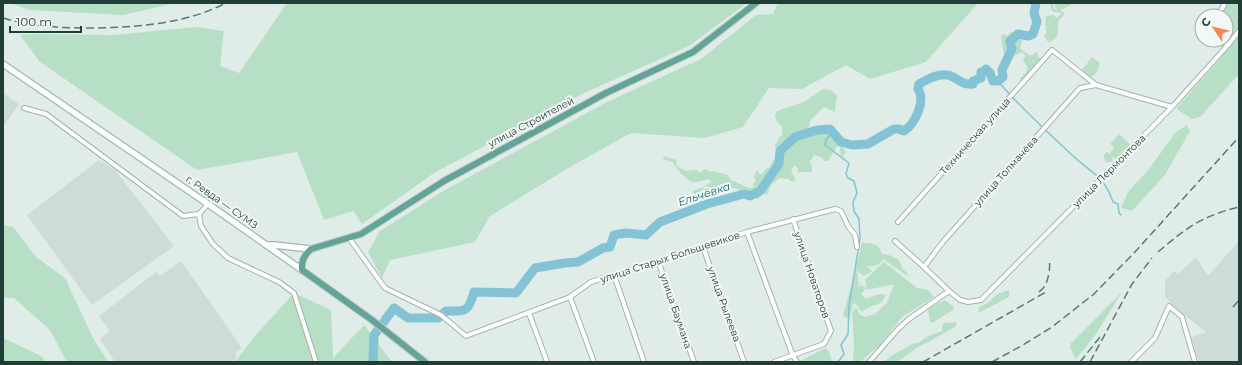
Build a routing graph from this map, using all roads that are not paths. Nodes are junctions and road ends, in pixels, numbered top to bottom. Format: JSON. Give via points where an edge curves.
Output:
{"nodes":[{"id":1,"x":756,"y":3,"type":"edge"},
{"id":2,"x":1225,"y":48,"type":"edge"},
{"id":3,"x":3,"y":64,"type":"edge"},
{"id":4,"x":1096,"y":85,"type":"junction"},
{"id":5,"x":1172,"y":107,"type":"junction"},
{"id":6,"x":24,"y":108,"type":"dead end"},
{"id":7,"x":208,"y":204,"type":"junction"},
{"id":8,"x":199,"y":214,"type":"junction"},
{"id":9,"x":792,"y":219,"type":"junction"},
{"id":10,"x":898,"y":222,"type":"dead end"},
{"id":11,"x":747,"y":232,"type":"junction"},
{"id":12,"x":349,"y":238,"type":"junction"},
{"id":13,"x":895,"y":241,"type":"dead end"},
{"id":14,"x":267,"y":245,"type":"junction"},
{"id":15,"x":703,"y":247,"type":"junction"},
{"id":16,"x":857,"y":247,"type":"dead end"},
{"id":17,"x":311,"y":249,"type":"junction"},
{"id":18,"x":658,"y":261,"type":"junction"},
{"id":19,"x":924,"y":267,"type":"junction"},
{"id":20,"x":302,"y":270,"type":"junction"},
{"id":21,"x":614,"y":275,"type":"junction"},
{"id":22,"x":949,"y":291,"type":"junction"},
{"id":23,"x":570,"y":297,"type":"junction"},
{"id":24,"x":529,"y":313,"type":"junction"},
{"id":25,"x":793,"y":356,"type":"junction"},
{"id":26,"x":316,"y":362,"type":"edge"},
{"id":27,"x":425,"y":362,"type":"edge"},
{"id":28,"x":547,"y":362,"type":"edge"},
{"id":29,"x":594,"y":362,"type":"edge"},
{"id":30,"x":644,"y":362,"type":"edge"},
{"id":31,"x":694,"y":362,"type":"edge"},
{"id":32,"x":744,"y":362,"type":"edge"},
{"id":33,"x":774,"y":362,"type":"edge"},
{"id":34,"x":797,"y":362,"type":"edge"},
{"id":35,"x":869,"y":362,"type":"edge"},
{"id":36,"x":1132,"y":362,"type":"edge"},
{"id":37,"x":1195,"y":362,"type":"edge"}],
"edges":[{"from":1,"to":12,"type":"main road","name":"улица Строителей","via":[[693,52],[606,93],[444,181],[362,234]]},
{"from":2,"to":5,"type":"street","name":"улица Лермонтова"},
{"from":3,"to":7,"type":"street","name":"г. Ревда — СУМЗ"},
{"from":4,"to":5,"type":"street"},
{"from":4,"to":10,"type":"street","name":"Техническая улица","via":[[1052,50]]},
{"from":4,"to":19,"type":"street","name":"улица Толмачёва","via":[[1080,88],[942,243]]},
{"from":5,"to":22,"type":"street","name":"улица Лермонтова","via":[[981,300],[963,301]]},
{"from":6,"to":8,"type":"street","via":[[46,114],[184,216]]},
{"from":7,"to":8,"type":"street"},
{"from":7,"to":14,"type":"street","name":"г. Ревда — СУМЗ"},
{"from":8,"to":26,"type":"street","via":[[201,226],[213,244],[228,258],[279,282],[294,293]]},
{"from":9,"to":11,"type":"street","name":"улица Старых Большевиков"},
{"from":9,"to":16,"type":"street","name":"улица Старых Большевиков","via":[[839,210],[855,235]]},
{"from":9,"to":25,"type":"street","name":"улица Новаторов","via":[[831,331],[824,344]]},
{"from":11,"to":15,"type":"street","name":"улица Старых Большевиков"},
{"from":11,"to":25,"type":"street"},
{"from":12,"to":17,"type":"main road","name":"улица Строителей"},
{"from":12,"to":24,"type":"street","name":"улица Старых Большевиков","via":[[385,288],[441,315],[466,336]]},
{"from":13,"to":19,"type":"street"},
{"from":14,"to":17,"type":"street","name":"улица Строителей"},
{"from":14,"to":20,"type":"street","name":"г. Ревда — СУМЗ"},
{"from":15,"to":18,"type":"street","name":"улица Старых Большевиков"},
{"from":15,"to":32,"type":"street","name":"улица Рылеева"},
{"from":17,"to":20,"type":"main road","via":[[302,259]]},
{"from":18,"to":21,"type":"street","name":"улица Старых Большевиков"},
{"from":18,"to":31,"type":"street","name":"улица Баумана"},
{"from":19,"to":22,"type":"street"},
{"from":20,"to":27,"type":"main road","name":"г. Ревда — СУМЗ"},
{"from":21,"to":23,"type":"street","name":"улица Старых Большевиков","via":[[591,282]]},
{"from":21,"to":30,"type":"street"},
{"from":22,"to":35,"type":"street","via":[[909,319]]},
{"from":23,"to":24,"type":"street","name":"улица Старых Большевиков"},
{"from":23,"to":29,"type":"street"},
{"from":24,"to":28,"type":"street"},
{"from":25,"to":33,"type":"street"},
{"from":25,"to":34,"type":"street"},
{"from":36,"to":37,"type":"street","via":[[1155,338],[1169,306],[1182,317]]}]}
